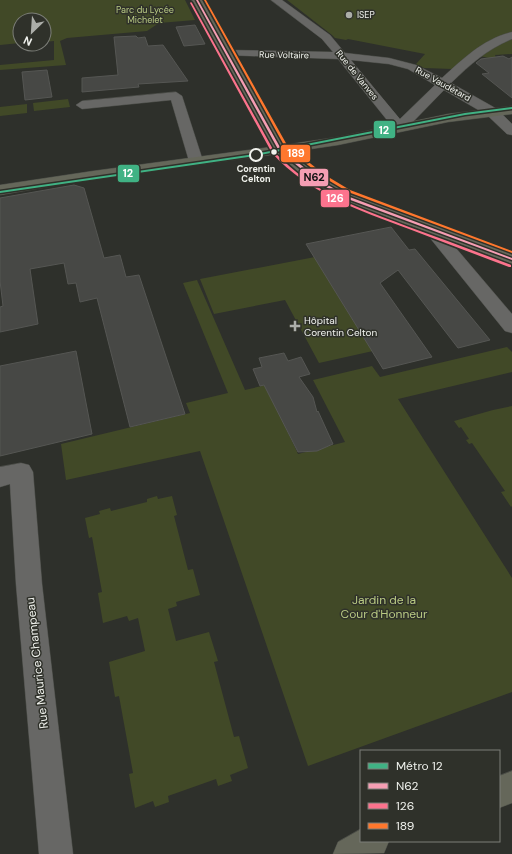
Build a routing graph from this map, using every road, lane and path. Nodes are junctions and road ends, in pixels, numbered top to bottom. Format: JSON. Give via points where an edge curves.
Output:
{"nodes":[{"id":1,"x":197,"y":0,"type":"edge"},
{"id":2,"x":276,"y":0,"type":"edge"},
{"id":3,"x":512,"y":35,"type":"edge"},
{"id":4,"x":227,"y":54,"type":"junction"},
{"id":5,"x":341,"y":56,"type":"junction"},
{"id":6,"x":443,"y":84,"type":"junction"},
{"id":7,"x":82,"y":105,"type":"dead end"},
{"id":8,"x":512,"y":110,"type":"edge"},
{"id":9,"x":492,"y":112,"type":"junction"},
{"id":10,"x":400,"y":127,"type":"junction"},
{"id":11,"x":512,"y":131,"type":"edge"},
{"id":12,"x":280,"y":150,"type":"junction"},
{"id":13,"x":196,"y":161,"type":"junction"},
{"id":14,"x":0,"y":190,"type":"edge"},
{"id":15,"x":432,"y":230,"type":"junction"},
{"id":16,"x":512,"y":259,"type":"edge"},
{"id":17,"x":512,"y":327,"type":"edge"},
{"id":18,"x":10,"y":475,"type":"edge"},
{"id":19,"x":512,"y":787,"type":"edge"},
{"id":20,"x":500,"y":792,"type":"edge"},
{"id":21,"x":370,"y":842,"type":"edge"},
{"id":22,"x":56,"y":854,"type":"edge"},
{"id":23,"x":350,"y":854,"type":"edge"}],
"edges":[{"from":1,"to":4,"type":"main road"},
{"from":2,"to":5,"type":"street","name":"Rue de Vanves","via":[[326,37]]},
{"from":3,"to":6,"type":"street","via":[[490,44],[475,54]]},
{"from":4,"to":5,"type":"street","name":"Rue Voltaire"},
{"from":4,"to":12,"type":"main road"},
{"from":5,"to":6,"type":"street","name":"Rue Vaudétard","via":[[389,61],[412,67]]},
{"from":5,"to":10,"type":"street","name":"Rue de Vanves"},
{"from":6,"to":9,"type":"street","name":"Rue Vaudétard"},
{"from":6,"to":10,"type":"street"},
{"from":7,"to":13,"type":"street","via":[[176,96]]},
{"from":8,"to":9,"type":"main road"},
{"from":9,"to":10,"type":"main road"},
{"from":9,"to":11,"type":"street","name":"Rue Vaudétard"},
{"from":10,"to":12,"type":"main road","via":[[338,141]]},
{"from":12,"to":13,"type":"main road"},
{"from":12,"to":15,"type":"main road","via":[[324,185],[346,197]]},
{"from":13,"to":14,"type":"main road"},
{"from":15,"to":16,"type":"main road"},
{"from":15,"to":17,"type":"street"},
{"from":18,"to":22,"type":"street","name":"Rue Maurice Champeau","via":[[29,584]]},
{"from":19,"to":20,"type":"main road"},
{"from":21,"to":23,"type":"main road"}]}
